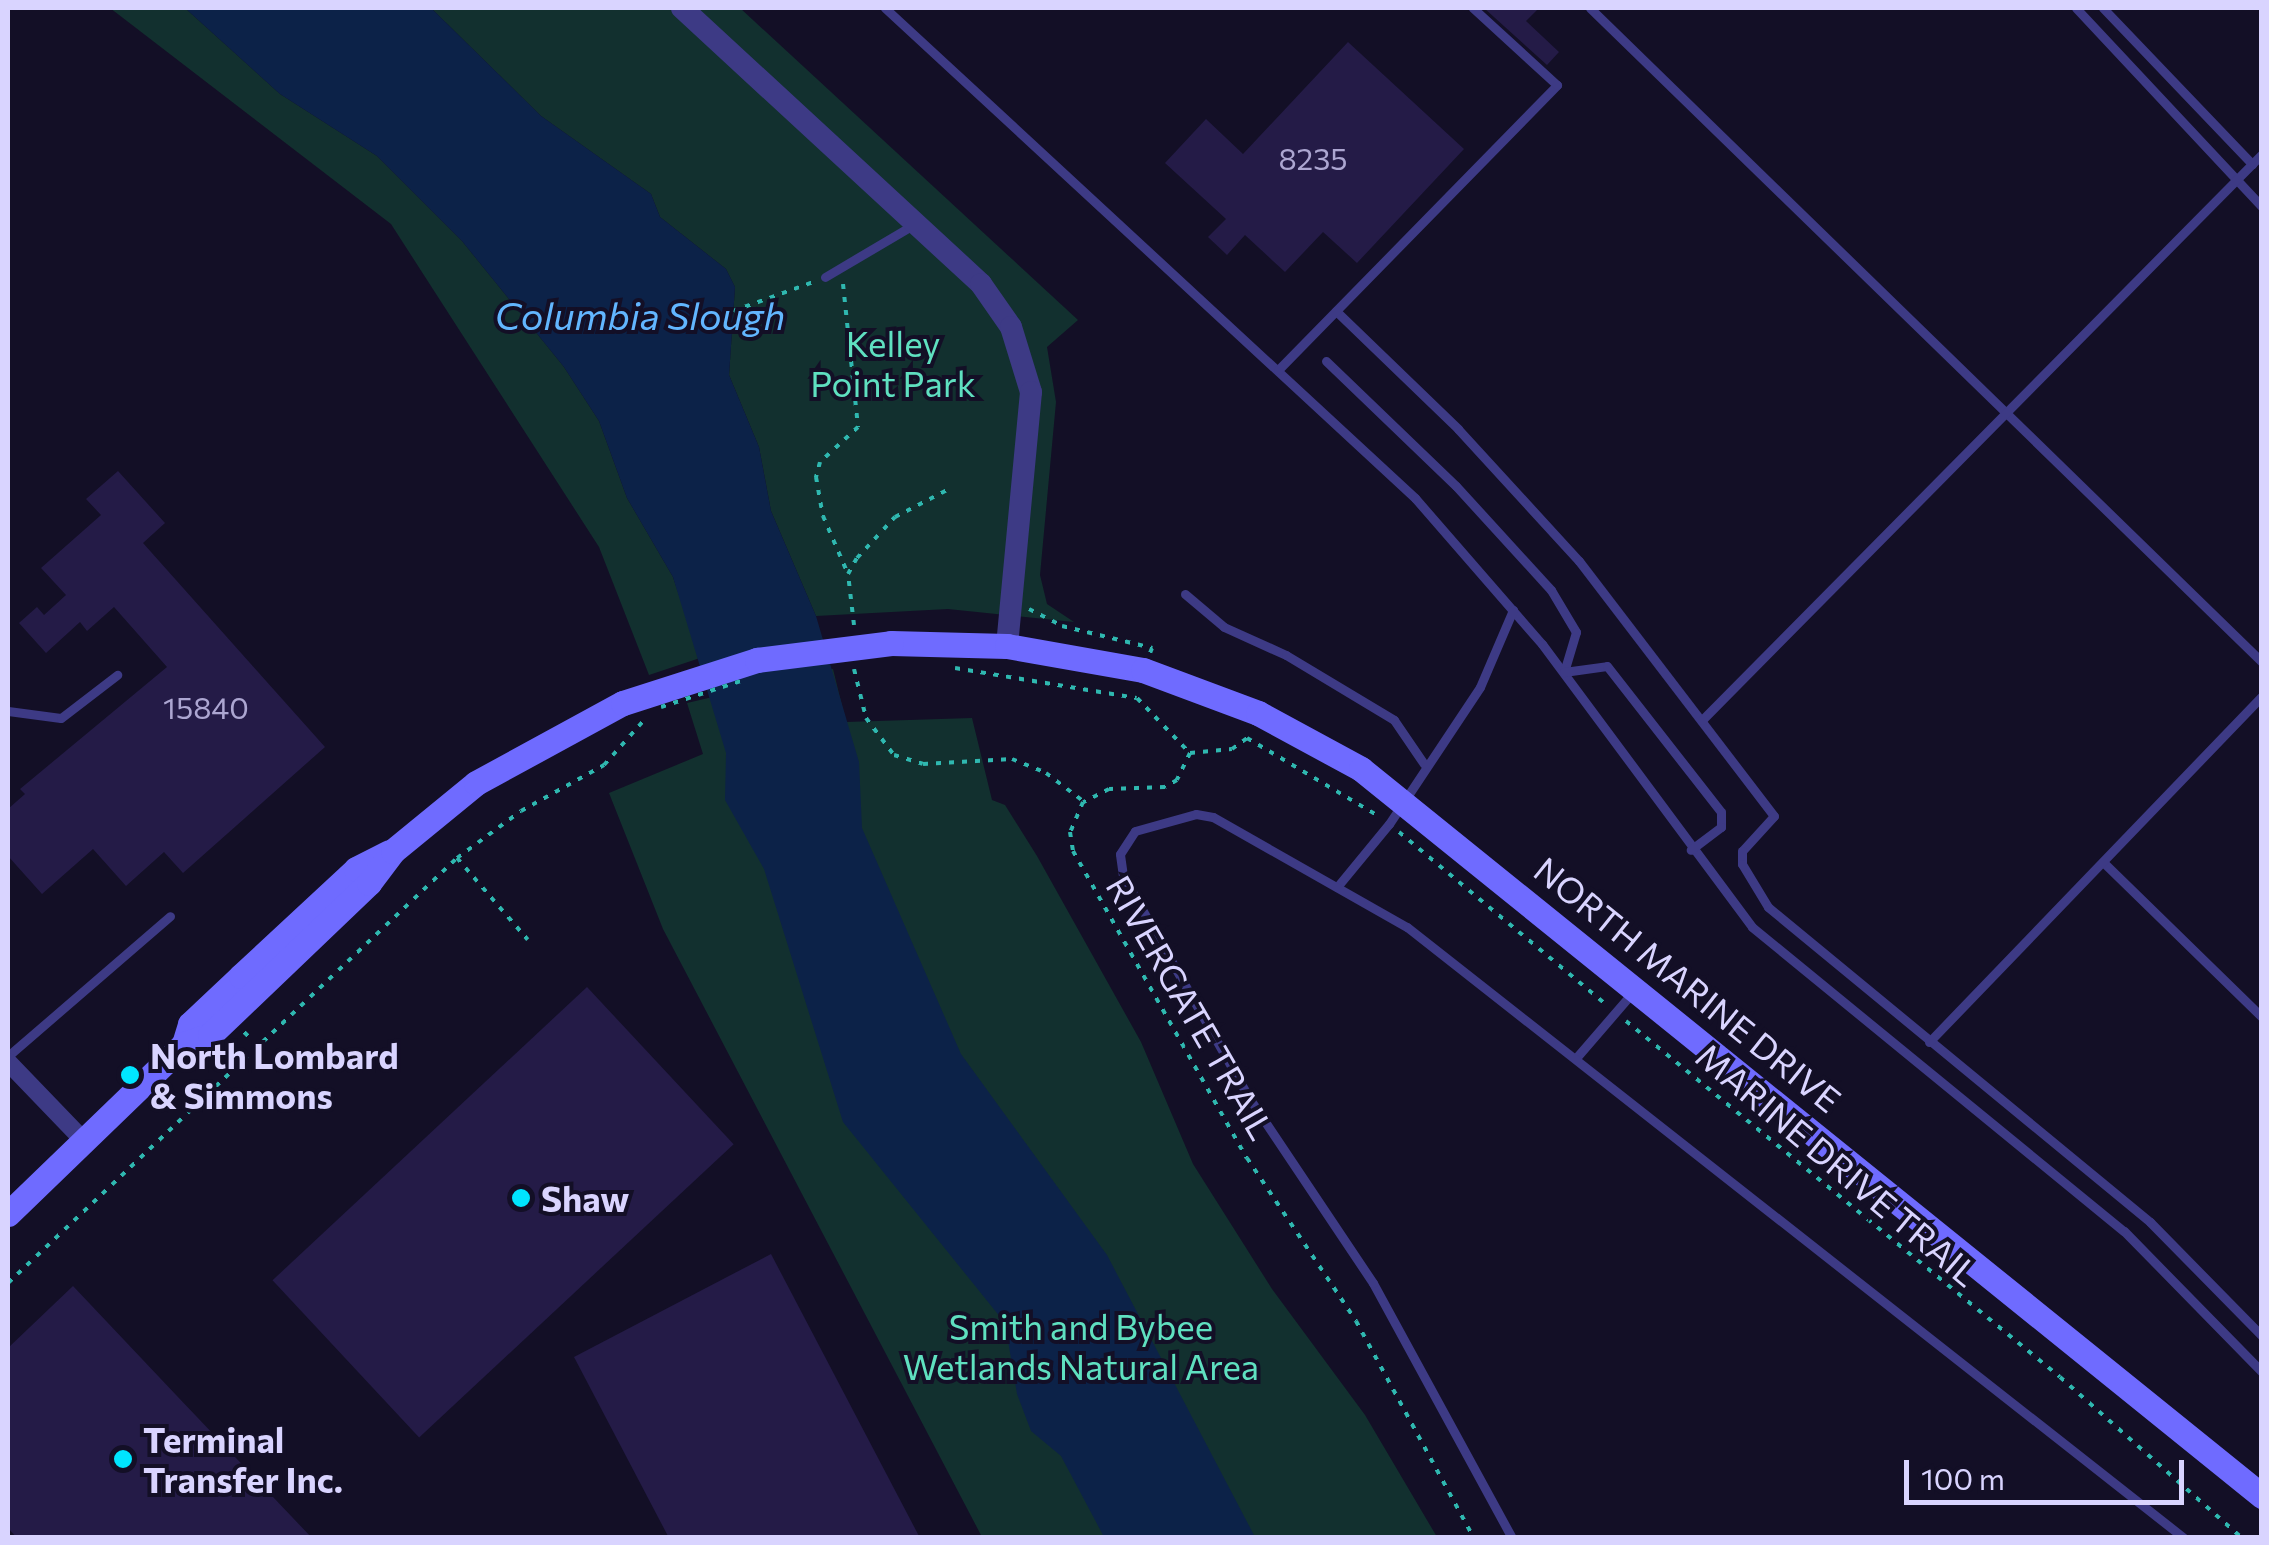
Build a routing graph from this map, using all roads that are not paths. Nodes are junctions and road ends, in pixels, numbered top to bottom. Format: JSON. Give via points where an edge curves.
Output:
{"nodes":[{"id":1,"x":682,"y":8,"type":"edge"},
{"id":2,"x":885,"y":8,"type":"edge"},
{"id":3,"x":1473,"y":8,"type":"edge"},
{"id":4,"x":1590,"y":8,"type":"edge"},
{"id":5,"x":2076,"y":8,"type":"edge"},
{"id":6,"x":2103,"y":8,"type":"edge"},
{"id":7,"x":2262,"y":154,"type":"edge"},
{"id":8,"x":2252,"y":164,"type":"junction"},
{"id":9,"x":2238,"y":178,"type":"junction"},
{"id":10,"x":2262,"y":207,"type":"edge"},
{"id":11,"x":916,"y":224,"type":"junction"},
{"id":12,"x":825,"y":277,"type":"road end"},
{"id":13,"x":1336,"y":311,"type":"junction"},
{"id":14,"x":1326,"y":361,"type":"dead end"},
{"id":15,"x":1278,"y":370,"type":"junction"},
{"id":16,"x":2005,"y":411,"type":"junction"},
{"id":17,"x":1185,"y":594,"type":"dead end"},
{"id":18,"x":1513,"y":610,"type":"junction"},
{"id":19,"x":1007,"y":646,"type":"junction"},
{"id":20,"x":2262,"y":662,"type":"edge"},
{"id":21,"x":1564,"y":672,"type":"junction"},
{"id":22,"x":117,"y":675,"type":"dead end"},
{"id":23,"x":2262,"y":696,"type":"edge"},
{"id":24,"x":8,"y":712,"type":"edge"},
{"id":25,"x":1702,"y":720,"type":"junction"},
{"id":26,"x":1424,"y":764,"type":"junction"},
{"id":27,"x":1404,"y":798,"type":"junction"},
{"id":28,"x":1691,"y":850,"type":"junction"},
{"id":29,"x":2103,"y":862,"type":"junction"},
{"id":30,"x":1337,"y":887,"type":"junction"},
{"id":31,"x":170,"y":916,"type":"dead end"},
{"id":32,"x":1636,"y":988,"type":"junction"},
{"id":33,"x":2262,"y":1017,"type":"edge"},
{"id":34,"x":1929,"y":1042,"type":"junction"},
{"id":35,"x":1576,"y":1058,"type":"junction"},
{"id":36,"x":8,"y":1059,"type":"edge"},
{"id":37,"x":84,"y":1141,"type":"junction"},
{"id":38,"x":8,"y":1214,"type":"edge"},
{"id":39,"x":2262,"y":1336,"type":"edge"},
{"id":40,"x":2262,"y":1372,"type":"edge"},
{"id":41,"x":2261,"y":1496,"type":"edge"},
{"id":42,"x":1512,"y":1538,"type":"edge"},
{"id":43,"x":2184,"y":1538,"type":"edge"}],
"edges":[{"from":1,"to":11,"type":"street"},
{"from":2,"to":15,"type":"lane"},
{"from":3,"to":13,"type":"lane","via":[[1557,86]]},
{"from":4,"to":16,"type":"lane"},
{"from":5,"to":9,"type":"lane"},
{"from":6,"to":8,"type":"lane"},
{"from":7,"to":8,"type":"lane"},
{"from":8,"to":9,"type":"lane"},
{"from":9,"to":10,"type":"lane"},
{"from":9,"to":16,"type":"lane"},
{"from":11,"to":12,"type":"lane"},
{"from":11,"to":19,"type":"street","via":[[997,305],[1026,368],[1030,409]]},
{"from":13,"to":15,"type":"lane"},
{"from":13,"to":25,"type":"lane","via":[[1458,429],[1567,548]]},
{"from":14,"to":21,"type":"lane","via":[[1551,590],[1576,632]]},
{"from":15,"to":18,"type":"lane","via":[[1415,498]]},
{"from":16,"to":20,"type":"lane"},
{"from":16,"to":25,"type":"lane"},
{"from":17,"to":26,"type":"lane","via":[[1224,626],[1286,654],[1394,720]]},
{"from":18,"to":21,"type":"lane"},
{"from":18,"to":26,"type":"lane","via":[[1480,687]]},
{"from":19,"to":27,"type":"main road","name":"NORTH MARINE DRIVE","via":[[1130,667],[1217,695],[1311,740]]},
{"from":19,"to":37,"type":"main road","name":"NORTH MARINE DRIVE","bridge":true,"via":[[891,643],[776,656],[509,762],[392,851],[356,870],[190,1024],[184,1044]]},
{"from":21,"to":28,"type":"lane"},
{"from":21,"to":28,"type":"lane","via":[[1607,666],[1720,812],[1722,827]]},
{"from":22,"to":24,"type":"lane","via":[[60,718]]},
{"from":23,"to":29,"type":"lane"},
{"from":25,"to":34,"type":"lane","via":[[1774,816],[1742,851],[1742,864],[1768,907]]},
{"from":26,"to":27,"type":"lane"},
{"from":27,"to":30,"type":"lane"},
{"from":27,"to":32,"type":"main road","name":"NORTH MARINE DRIVE"},
{"from":28,"to":40,"type":"lane","via":[[1776,950],[2124,1232]]},
{"from":29,"to":33,"type":"lane"},
{"from":29,"to":34,"type":"lane"},
{"from":30,"to":35,"type":"lane","via":[[1407,927]]},
{"from":30,"to":42,"type":"lane","via":[[1201,814],[1134,832],[1120,854],[1123,876],[1248,1096],[1373,1283]]},
{"from":31,"to":36,"type":"lane"},
{"from":32,"to":35,"type":"lane"},
{"from":32,"to":41,"type":"main road","name":"NORTH MARINE DRIVE"},
{"from":34,"to":39,"type":"lane","via":[[2150,1222]]},
{"from":35,"to":43,"type":"lane"},
{"from":36,"to":37,"type":"street"},
{"from":37,"to":38,"type":"main road","name":"NORTH MARINE DRIVE"}]}
